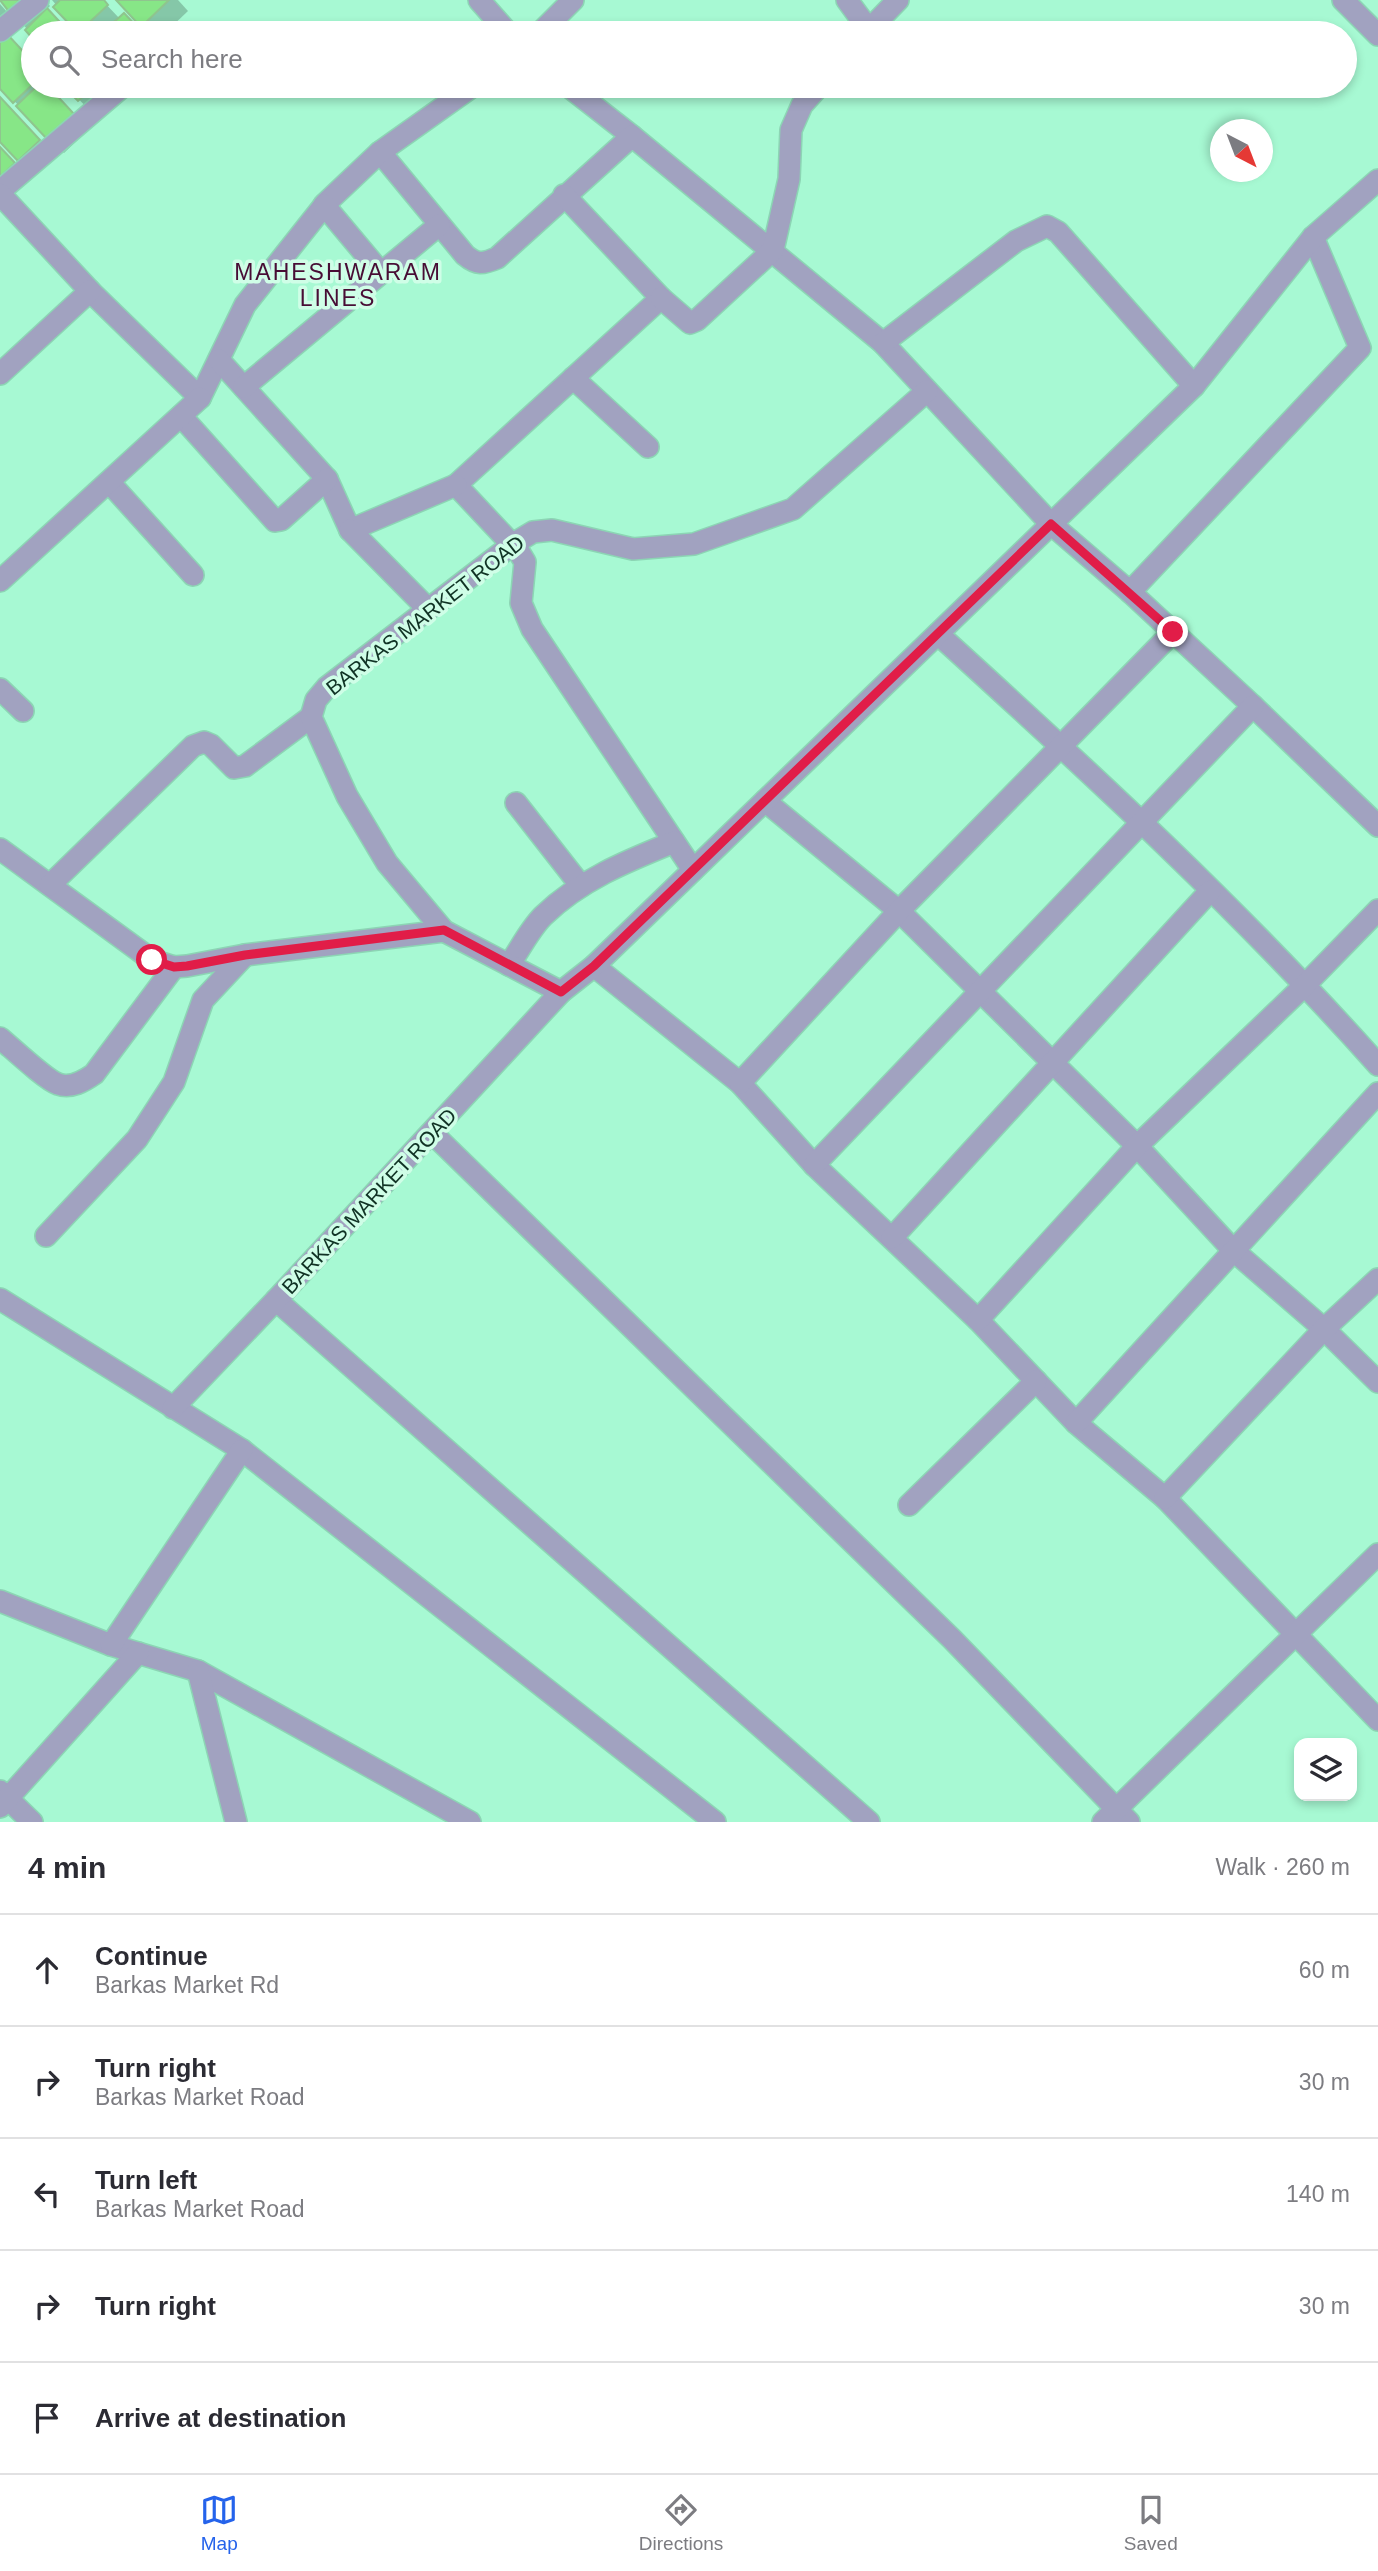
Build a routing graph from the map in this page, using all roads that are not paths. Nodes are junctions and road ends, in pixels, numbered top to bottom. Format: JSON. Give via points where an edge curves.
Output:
{"nodes":[{"id":1,"x":38,"y":0,"type":"edge"},
{"id":2,"x":478,"y":0,"type":"edge"},
{"id":3,"x":573,"y":0,"type":"edge"},
{"id":4,"x":847,"y":0,"type":"edge"},
{"id":5,"x":898,"y":0,"type":"edge"},
{"id":6,"x":1343,"y":0,"type":"edge"},
{"id":7,"x":497,"y":21,"type":"edge"},
{"id":8,"x":552,"y":21,"type":"edge"},
{"id":9,"x":861,"y":21,"type":"edge"},
{"id":10,"x":878,"y":21,"type":"edge"},
{"id":11,"x":0,"y":31,"type":"edge"},
{"id":12,"x":1378,"y":35,"type":"edge"},
{"id":13,"x":109,"y":98,"type":"edge"},
{"id":14,"x":456,"y":98,"type":"edge"},
{"id":15,"x":583,"y":98,"type":"edge"},
{"id":16,"x":808,"y":98,"type":"edge"},
{"id":17,"x":632,"y":136,"type":"junction"},
{"id":18,"x":380,"y":152,"type":"junction"},
{"id":19,"x":1378,"y":180,"type":"edge"},
{"id":20,"x":0,"y":193,"type":"edge"},
{"id":21,"x":564,"y":195,"type":"junction"},
{"id":22,"x":324,"y":205,"type":"junction"},
{"id":23,"x":439,"y":225,"type":"junction"},
{"id":24,"x":1313,"y":237,"type":"junction"},
{"id":25,"x":772,"y":250,"type":"junction"},
{"id":26,"x":381,"y":273,"type":"junction"},
{"id":27,"x":90,"y":291,"type":"junction"},
{"id":28,"x":661,"y":298,"type":"junction"},
{"id":29,"x":883,"y":343,"type":"junction"},
{"id":30,"x":219,"y":360,"type":"junction"},
{"id":31,"x":0,"y":374,"type":"edge"},
{"id":32,"x":573,"y":378,"type":"junction"},
{"id":33,"x":1194,"y":386,"type":"junction"},
{"id":34,"x":244,"y":387,"type":"junction"},
{"id":35,"x":927,"y":391,"type":"junction"},
{"id":36,"x":200,"y":398,"type":"junction"},
{"id":37,"x":181,"y":416,"type":"junction"},
{"id":38,"x":648,"y":447,"type":"dead end"},
{"id":39,"x":327,"y":479,"type":"junction"},
{"id":40,"x":109,"y":482,"type":"junction"},
{"id":41,"x":456,"y":485,"type":"junction"},
{"id":42,"x":1051,"y":524,"type":"junction"},
{"id":43,"x":350,"y":530,"type":"junction"},
{"id":44,"x":513,"y":544,"type":"junction"},
{"id":45,"x":193,"y":575,"type":"dead end"},
{"id":46,"x":0,"y":581,"type":"edge"},
{"id":47,"x":1130,"y":592,"type":"junction"},
{"id":48,"x":428,"y":609,"type":"junction"},
{"id":49,"x":1173,"y":632,"type":"junction"},
{"id":50,"x":939,"y":634,"type":"junction"},
{"id":51,"x":0,"y":689,"type":"edge"},
{"id":52,"x":1253,"y":706,"type":"junction"},
{"id":53,"x":23,"y":710,"type":"dead end"},
{"id":54,"x":311,"y":717,"type":"junction"},
{"id":55,"x":1060,"y":746,"type":"junction"},
{"id":56,"x":765,"y":801,"type":"junction"},
{"id":57,"x":516,"y":803,"type":"dead end"},
{"id":58,"x":1142,"y":824,"type":"junction"},
{"id":59,"x":1378,"y":827,"type":"edge"},
{"id":60,"x":674,"y":842,"type":"junction"},
{"id":61,"x":0,"y":849,"type":"edge"},
{"id":62,"x":693,"y":870,"type":"junction"},
{"id":63,"x":50,"y":885,"type":"junction"},
{"id":64,"x":581,"y":886,"type":"junction"},
{"id":65,"x":1210,"y":891,"type":"junction"},
{"id":66,"x":1378,"y":910,"type":"edge"},
{"id":67,"x":899,"y":911,"type":"junction"},
{"id":68,"x":444,"y":930,"type":"junction"},
{"id":69,"x":245,"y":955,"type":"junction"},
{"id":70,"x":509,"y":965,"type":"junction"},
{"id":71,"x":594,"y":966,"type":"junction"},
{"id":72,"x":174,"y":967,"type":"junction"},
{"id":73,"x":1306,"y":984,"type":"junction"},
{"id":74,"x":980,"y":990,"type":"junction"},
{"id":75,"x":561,"y":992,"type":"junction"},
{"id":76,"x":0,"y":1038,"type":"edge"},
{"id":77,"x":1053,"y":1062,"type":"junction"},
{"id":78,"x":1378,"y":1065,"type":"edge"},
{"id":79,"x":740,"y":1083,"type":"junction"},
{"id":80,"x":1378,"y":1093,"type":"edge"},
{"id":81,"x":432,"y":1133,"type":"junction"},
{"id":82,"x":1137,"y":1146,"type":"junction"},
{"id":83,"x":814,"y":1166,"type":"junction"},
{"id":84,"x":46,"y":1236,"type":"dead end"},
{"id":85,"x":891,"y":1238,"type":"junction"},
{"id":86,"x":1234,"y":1251,"type":"junction"},
{"id":87,"x":1378,"y":1279,"type":"edge"},
{"id":88,"x":0,"y":1299,"type":"edge"},
{"id":89,"x":276,"y":1300,"type":"junction"},
{"id":90,"x":978,"y":1320,"type":"junction"},
{"id":91,"x":1324,"y":1329,"type":"junction"},
{"id":92,"x":1036,"y":1381,"type":"junction"},
{"id":93,"x":1378,"y":1382,"type":"edge"},
{"id":94,"x":173,"y":1408,"type":"junction"},
{"id":95,"x":1076,"y":1423,"type":"junction"},
{"id":96,"x":242,"y":1450,"type":"junction"},
{"id":97,"x":1165,"y":1498,"type":"junction"},
{"id":98,"x":909,"y":1505,"type":"dead end"},
{"id":99,"x":1378,"y":1554,"type":"edge"},
{"id":100,"x":0,"y":1601,"type":"edge"},
{"id":101,"x":1296,"y":1634,"type":"junction"},
{"id":102,"x":111,"y":1645,"type":"junction"},
{"id":103,"x":138,"y":1653,"type":"junction"},
{"id":104,"x":198,"y":1671,"type":"junction"},
{"id":105,"x":1378,"y":1720,"type":"edge"},
{"id":106,"x":3,"y":1799,"type":"edge"},
{"id":107,"x":1116,"y":1818,"type":"edge"},
{"id":108,"x":32,"y":1822,"type":"edge"},
{"id":109,"x":236,"y":1822,"type":"edge"},
{"id":110,"x":470,"y":1822,"type":"edge"},
{"id":111,"x":715,"y":1822,"type":"edge"},
{"id":112,"x":869,"y":1822,"type":"edge"}],
"edges":[{"from":1,"to":11,"type":"street"},
{"from":2,"to":7,"type":"street"},
{"from":3,"to":8,"type":"street"},
{"from":4,"to":9,"type":"street"},
{"from":5,"to":10,"type":"street"},
{"from":6,"to":12,"type":"street"},
{"from":13,"to":20,"type":"street"},
{"from":14,"to":18,"type":"street"},
{"from":15,"to":17,"type":"street"},
{"from":16,"to":25,"type":"street","via":[[791,130],[789,179]]},
{"from":17,"to":21,"type":"street"},
{"from":17,"to":25,"type":"street"},
{"from":18,"to":22,"type":"street"},
{"from":18,"to":23,"type":"street"},
{"from":19,"to":24,"type":"street","name":"BARKAS MARKET ROAD"},
{"from":20,"to":27,"type":"street"},
{"from":21,"to":23,"type":"street","via":[[497,258],[485,263],[475,263]]},
{"from":21,"to":28,"type":"street"},
{"from":22,"to":26,"type":"street"},
{"from":22,"to":30,"type":"street","via":[[245,305]]},
{"from":23,"to":26,"type":"street"},
{"from":24,"to":33,"type":"street","name":"BARKAS MARKET ROAD"},
{"from":24,"to":47,"type":"street","via":[[1360,348]]},
{"from":25,"to":28,"type":"street","via":[[697,320],[690,323]]},
{"from":25,"to":29,"type":"street"},
{"from":26,"to":34,"type":"street"},
{"from":27,"to":31,"type":"street"},
{"from":27,"to":36,"type":"street"},
{"from":28,"to":32,"type":"street"},
{"from":29,"to":33,"type":"street","via":[[1016,241],[1047,226],[1058,232]]},
{"from":29,"to":35,"type":"street"},
{"from":30,"to":34,"type":"street"},
{"from":30,"to":36,"type":"street"},
{"from":32,"to":38,"type":"street"},
{"from":32,"to":41,"type":"street"},
{"from":33,"to":42,"type":"street","name":"BARKAS MARKET ROAD"},
{"from":34,"to":39,"type":"street"},
{"from":35,"to":42,"type":"street"},
{"from":35,"to":44,"type":"street","name":"BARKAS MARKET ROAD","via":[[793,509],[694,544],[632,549],[552,530],[533,532]]},
{"from":36,"to":37,"type":"street"},
{"from":37,"to":39,"type":"street","via":[[275,521]]},
{"from":37,"to":40,"type":"street"},
{"from":39,"to":43,"type":"street"},
{"from":40,"to":45,"type":"street"},
{"from":40,"to":46,"type":"street"},
{"from":41,"to":43,"type":"street"},
{"from":41,"to":44,"type":"street"},
{"from":42,"to":47,"type":"street"},
{"from":42,"to":50,"type":"street","name":"BARKAS MARKET ROAD"},
{"from":43,"to":48,"type":"street"},
{"from":44,"to":48,"type":"street","name":"BARKAS MARKET ROAD"},
{"from":44,"to":60,"type":"street","via":[[525,562],[521,603],[532,629]]},
{"from":47,"to":49,"type":"street"},
{"from":48,"to":54,"type":"street","name":"BARKAS MARKET ROAD","via":[[327,687],[316,700]]},
{"from":49,"to":52,"type":"street"},
{"from":49,"to":55,"type":"street"},
{"from":50,"to":55,"type":"street"},
{"from":50,"to":56,"type":"street","name":"BARKAS MARKET ROAD"},
{"from":51,"to":53,"type":"street"},
{"from":52,"to":58,"type":"street"},
{"from":52,"to":59,"type":"street"},
{"from":54,"to":63,"type":"street","via":[[245,766],[234,768],[204,742],[192,746]]},
{"from":54,"to":68,"type":"street","name":"BARKAS MARKET ROAD","via":[[347,796],[387,863]]},
{"from":55,"to":58,"type":"street"},
{"from":55,"to":67,"type":"street"},
{"from":56,"to":62,"type":"street","name":"BARKAS MARKET ROAD"},
{"from":56,"to":67,"type":"street"},
{"from":57,"to":64,"type":"street"},
{"from":58,"to":65,"type":"street"},
{"from":58,"to":74,"type":"street"},
{"from":60,"to":62,"type":"street"},
{"from":60,"to":64,"type":"street"},
{"from":61,"to":63,"type":"street"},
{"from":62,"to":71,"type":"street","name":"BARKAS MARKET ROAD"},
{"from":63,"to":72,"type":"street","via":[[152,960]]},
{"from":64,"to":70,"type":"street","via":[[542,917]]},
{"from":65,"to":73,"type":"street"},
{"from":65,"to":77,"type":"street"},
{"from":66,"to":73,"type":"street"},
{"from":67,"to":74,"type":"street"},
{"from":67,"to":79,"type":"street"},
{"from":68,"to":69,"type":"street"},
{"from":68,"to":70,"type":"street","name":"BARKAS MARKET ROAD"},
{"from":69,"to":72,"type":"street"},
{"from":69,"to":84,"type":"street","via":[[203,1000],[174,1082],[137,1139]]},
{"from":70,"to":75,"type":"street","name":"BARKAS MARKET ROAD"},
{"from":71,"to":75,"type":"street","name":"BARKAS MARKET ROAD"},
{"from":71,"to":79,"type":"street"},
{"from":72,"to":76,"type":"street","via":[[84,1082],[58,1084]]},
{"from":73,"to":78,"type":"street"},
{"from":73,"to":82,"type":"street"},
{"from":74,"to":77,"type":"street"},
{"from":74,"to":83,"type":"street"},
{"from":75,"to":81,"type":"street","name":"BARKAS MARKET ROAD"},
{"from":77,"to":82,"type":"street"},
{"from":77,"to":85,"type":"street"},
{"from":79,"to":83,"type":"street"},
{"from":80,"to":86,"type":"street"},
{"from":81,"to":89,"type":"street","name":"BARKAS MARKET ROAD"},
{"from":81,"to":107,"type":"street","via":[[952,1639]]},
{"from":82,"to":86,"type":"street"},
{"from":82,"to":90,"type":"street"},
{"from":83,"to":85,"type":"street"},
{"from":85,"to":90,"type":"street"},
{"from":86,"to":91,"type":"street"},
{"from":86,"to":95,"type":"street"},
{"from":87,"to":91,"type":"street"},
{"from":88,"to":94,"type":"street"},
{"from":89,"to":94,"type":"street","name":"BARKAS MARKET ROAD"},
{"from":89,"to":112,"type":"street"},
{"from":90,"to":92,"type":"street"},
{"from":91,"to":93,"type":"street"},
{"from":91,"to":97,"type":"street"},
{"from":92,"to":95,"type":"street"},
{"from":92,"to":98,"type":"street"},
{"from":94,"to":96,"type":"street"},
{"from":95,"to":97,"type":"street"},
{"from":96,"to":102,"type":"street"},
{"from":96,"to":111,"type":"street"},
{"from":97,"to":101,"type":"street"},
{"from":99,"to":101,"type":"street"},
{"from":100,"to":102,"type":"street"},
{"from":101,"to":105,"type":"street"},
{"from":101,"to":107,"type":"street"},
{"from":102,"to":103,"type":"street"},
{"from":103,"to":104,"type":"street"},
{"from":103,"to":106,"type":"street"},
{"from":104,"to":109,"type":"street"},
{"from":104,"to":110,"type":"street"},
{"from":106,"to":108,"type":"street"}]}
